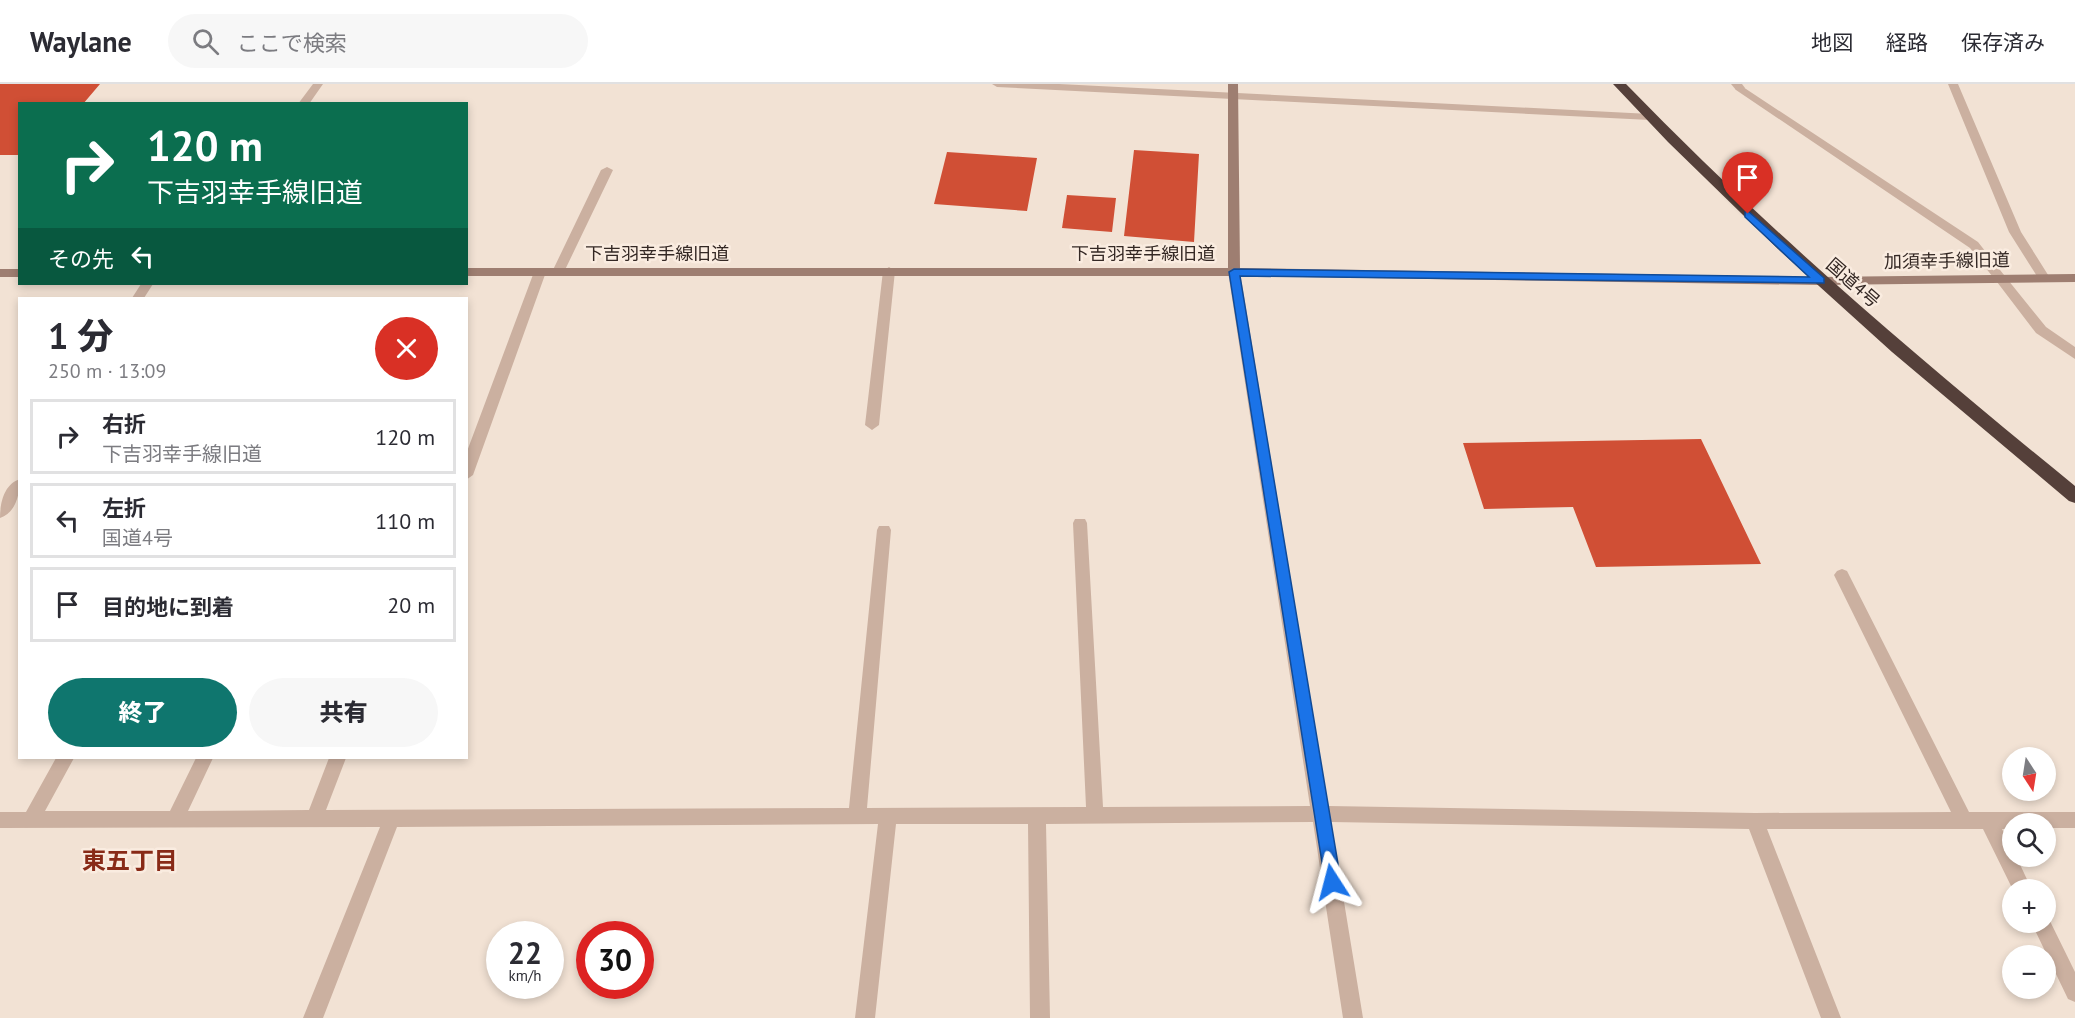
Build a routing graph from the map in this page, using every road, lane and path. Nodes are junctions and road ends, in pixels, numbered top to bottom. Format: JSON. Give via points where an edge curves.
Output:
{"nodes":[{"id":1,"x":318,"y":84,"type":"edge"},
{"id":2,"x":997,"y":84,"type":"edge"},
{"id":3,"x":1233,"y":84,"type":"edge"},
{"id":4,"x":1619,"y":84,"type":"edge"},
{"id":5,"x":1953,"y":84,"type":"edge"},
{"id":6,"x":1738,"y":86,"type":"edge"},
{"id":7,"x":1233,"y":98,"type":"junction"},
{"id":8,"x":304,"y":102,"type":"edge"},
{"id":9,"x":1650,"y":117,"type":"junction"},
{"id":10,"x":608,"y":170,"type":"dead end"},
{"id":11,"x":890,"y":271,"type":"junction"},
{"id":12,"x":468,"y":272,"type":"edge"},
{"id":13,"x":540,"y":272,"type":"junction"},
{"id":14,"x":558,"y":272,"type":"junction"},
{"id":15,"x":1234,"y":272,"type":"junction"},
{"id":16,"x":0,"y":273,"type":"edge"},
{"id":17,"x":18,"y":273,"type":"edge"},
{"id":18,"x":2000,"y":278,"type":"junction"},
{"id":19,"x":2044,"y":278,"type":"junction"},
{"id":20,"x":2075,"y":278,"type":"edge"},
{"id":21,"x":1820,"y":281,"type":"junction"},
{"id":22,"x":2075,"y":354,"type":"edge"},
{"id":23,"x":872,"y":425,"type":"dead end"},
{"id":24,"x":468,"y":470,"type":"edge"},
{"id":25,"x":18,"y":487,"type":"edge"},
{"id":26,"x":2075,"y":496,"type":"edge"},
{"id":27,"x":0,"y":513,"type":"edge"},
{"id":28,"x":1080,"y":523,"type":"dead end"},
{"id":29,"x":884,"y":530,"type":"dead end"},
{"id":30,"x":1842,"y":575,"type":"dead end"},
{"id":31,"x":64,"y":759,"type":"edge"},
{"id":32,"x":204,"y":759,"type":"edge"},
{"id":33,"x":337,"y":759,"type":"edge"},
{"id":34,"x":1322,"y":814,"type":"junction"},
{"id":35,"x":1037,"y":815,"type":"junction"},
{"id":36,"x":857,"y":816,"type":"junction"},
{"id":37,"x":888,"y":816,"type":"junction"},
{"id":38,"x":1095,"y":816,"type":"junction"},
{"id":39,"x":392,"y":818,"type":"junction"},
{"id":40,"x":175,"y":819,"type":"junction"},
{"id":41,"x":314,"y":819,"type":"junction"},
{"id":42,"x":0,"y":820,"type":"edge"},
{"id":43,"x":31,"y":820,"type":"junction"},
{"id":44,"x":1964,"y":820,"type":"junction"},
{"id":45,"x":1988,"y":820,"type":"junction"},
{"id":46,"x":2075,"y":820,"type":"edge"},
{"id":47,"x":1755,"y":821,"type":"junction"},
{"id":48,"x":2018,"y":879,"type":"edge"},
{"id":49,"x":2046,"y":933,"type":"edge"},
{"id":50,"x":2075,"y":992,"type":"edge"},
{"id":51,"x":313,"y":1018,"type":"edge"},
{"id":52,"x":866,"y":1018,"type":"edge"},
{"id":53,"x":1040,"y":1018,"type":"edge"},
{"id":54,"x":1353,"y":1018,"type":"edge"},
{"id":55,"x":1831,"y":1018,"type":"edge"}],
"edges":[{"from":1,"to":8,"type":"street"},
{"from":2,"to":7,"type":"street"},
{"from":3,"to":7,"type":"street"},
{"from":4,"to":9,"type":"highway","name":"国道4号"},
{"from":5,"to":19,"type":"street","via":[[2015,232]]},
{"from":6,"to":18,"type":"street","via":[[1974,245]]},
{"from":7,"to":9,"type":"street"},
{"from":7,"to":15,"type":"street"},
{"from":9,"to":21,"type":"highway","name":"国道4号"},
{"from":10,"to":14,"type":"street"},
{"from":11,"to":14,"type":"street","name":"下吉羽幸手線旧道"},
{"from":11,"to":15,"type":"street","name":"下吉羽幸手線旧道"},
{"from":11,"to":23,"type":"street"},
{"from":12,"to":13,"type":"street","name":"下吉羽幸手線旧道"},
{"from":13,"to":14,"type":"street","name":"下吉羽幸手線旧道"},
{"from":13,"to":24,"type":"street"},
{"from":15,"to":21,"type":"street","name":"下吉羽幸手線旧道"},
{"from":15,"to":34,"type":"street"},
{"from":16,"to":17,"type":"street"},
{"from":18,"to":19,"type":"street","name":"加須幸手線旧道"},
{"from":18,"to":21,"type":"street","name":"加須幸手線旧道"},
{"from":18,"to":22,"type":"street","via":[[2041,330]]},
{"from":19,"to":20,"type":"street","name":"加須幸手線旧道"},
{"from":21,"to":26,"type":"highway","name":"国道4号"},
{"from":25,"to":27,"type":"street"},
{"from":28,"to":38,"type":"street"},
{"from":29,"to":36,"type":"street"},
{"from":30,"to":44,"type":"street"},
{"from":31,"to":43,"type":"street"},
{"from":32,"to":40,"type":"street"},
{"from":33,"to":41,"type":"street"},
{"from":34,"to":38,"type":"street"},
{"from":34,"to":47,"type":"street"},
{"from":34,"to":54,"type":"street"},
{"from":35,"to":37,"type":"street"},
{"from":35,"to":38,"type":"street"},
{"from":35,"to":53,"type":"street"},
{"from":36,"to":37,"type":"street"},
{"from":36,"to":39,"type":"street"},
{"from":37,"to":52,"type":"street"},
{"from":39,"to":41,"type":"street"},
{"from":39,"to":51,"type":"street"},
{"from":40,"to":41,"type":"street"},
{"from":40,"to":43,"type":"street"},
{"from":42,"to":43,"type":"street"},
{"from":44,"to":45,"type":"street"},
{"from":44,"to":47,"type":"street"},
{"from":45,"to":46,"type":"street"},
{"from":45,"to":48,"type":"street"},
{"from":47,"to":55,"type":"street"},
{"from":49,"to":50,"type":"street"}]}
